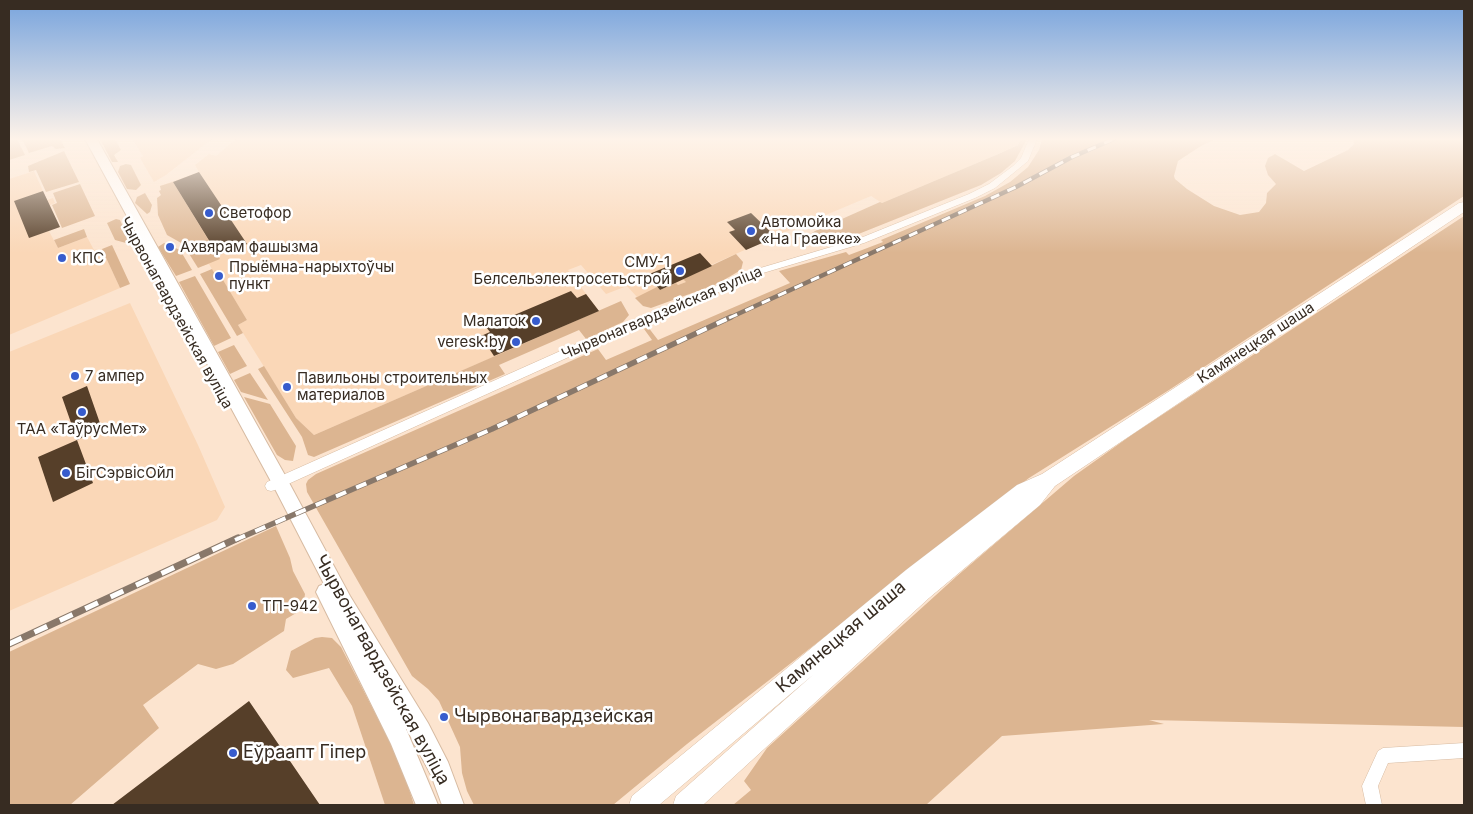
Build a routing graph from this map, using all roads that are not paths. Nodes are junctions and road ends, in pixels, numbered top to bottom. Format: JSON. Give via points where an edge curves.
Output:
{"nodes":[{"id":1,"x":103,"y":177,"type":"edge"},
{"id":2,"x":110,"y":177,"type":"edge"},
{"id":3,"x":1004,"y":177,"type":"edge"},
{"id":4,"x":1464,"y":206,"type":"edge"},
{"id":5,"x":1049,"y":480,"type":"junction"},
{"id":6,"x":275,"y":484,"type":"junction"},
{"id":7,"x":1464,"y":750,"type":"edge"},
{"id":8,"x":427,"y":805,"type":"edge"},
{"id":9,"x":453,"y":805,"type":"edge"},
{"id":10,"x":641,"y":805,"type":"edge"},
{"id":11,"x":686,"y":805,"type":"edge"},
{"id":12,"x":1374,"y":805,"type":"edge"}],
"edges":[{"from":1,"to":6,"type":"main road","name":"Чырвонагвардзейская вуліца"},
{"from":2,"to":6,"type":"main road","name":"Чырвонагвардзейская вуліца"},
{"from":3,"to":6,"type":"street","name":"Чырвонагвардзейская вуліца","via":[[972,196],[861,241],[760,271],[724,286]]},
{"from":4,"to":5,"type":"main road","name":"Камянецкая шаша"},
{"from":5,"to":10,"type":"main road","name":"Камянецкая шаша","via":[[1024,490],[913,577]]},
{"from":5,"to":11,"type":"main road","name":"Камянецкая шаша","via":[[1033,499],[922,591]]},
{"from":6,"to":8,"type":"main road","name":"Чырвонагвардзейская вуліца","via":[[403,745]]},
{"from":6,"to":9,"type":"main road","name":"Чырвонагвардзейская вуліца","via":[[420,730]]},
{"from":7,"to":12,"type":"street","via":[[1383,756],[1370,786]]}]}
